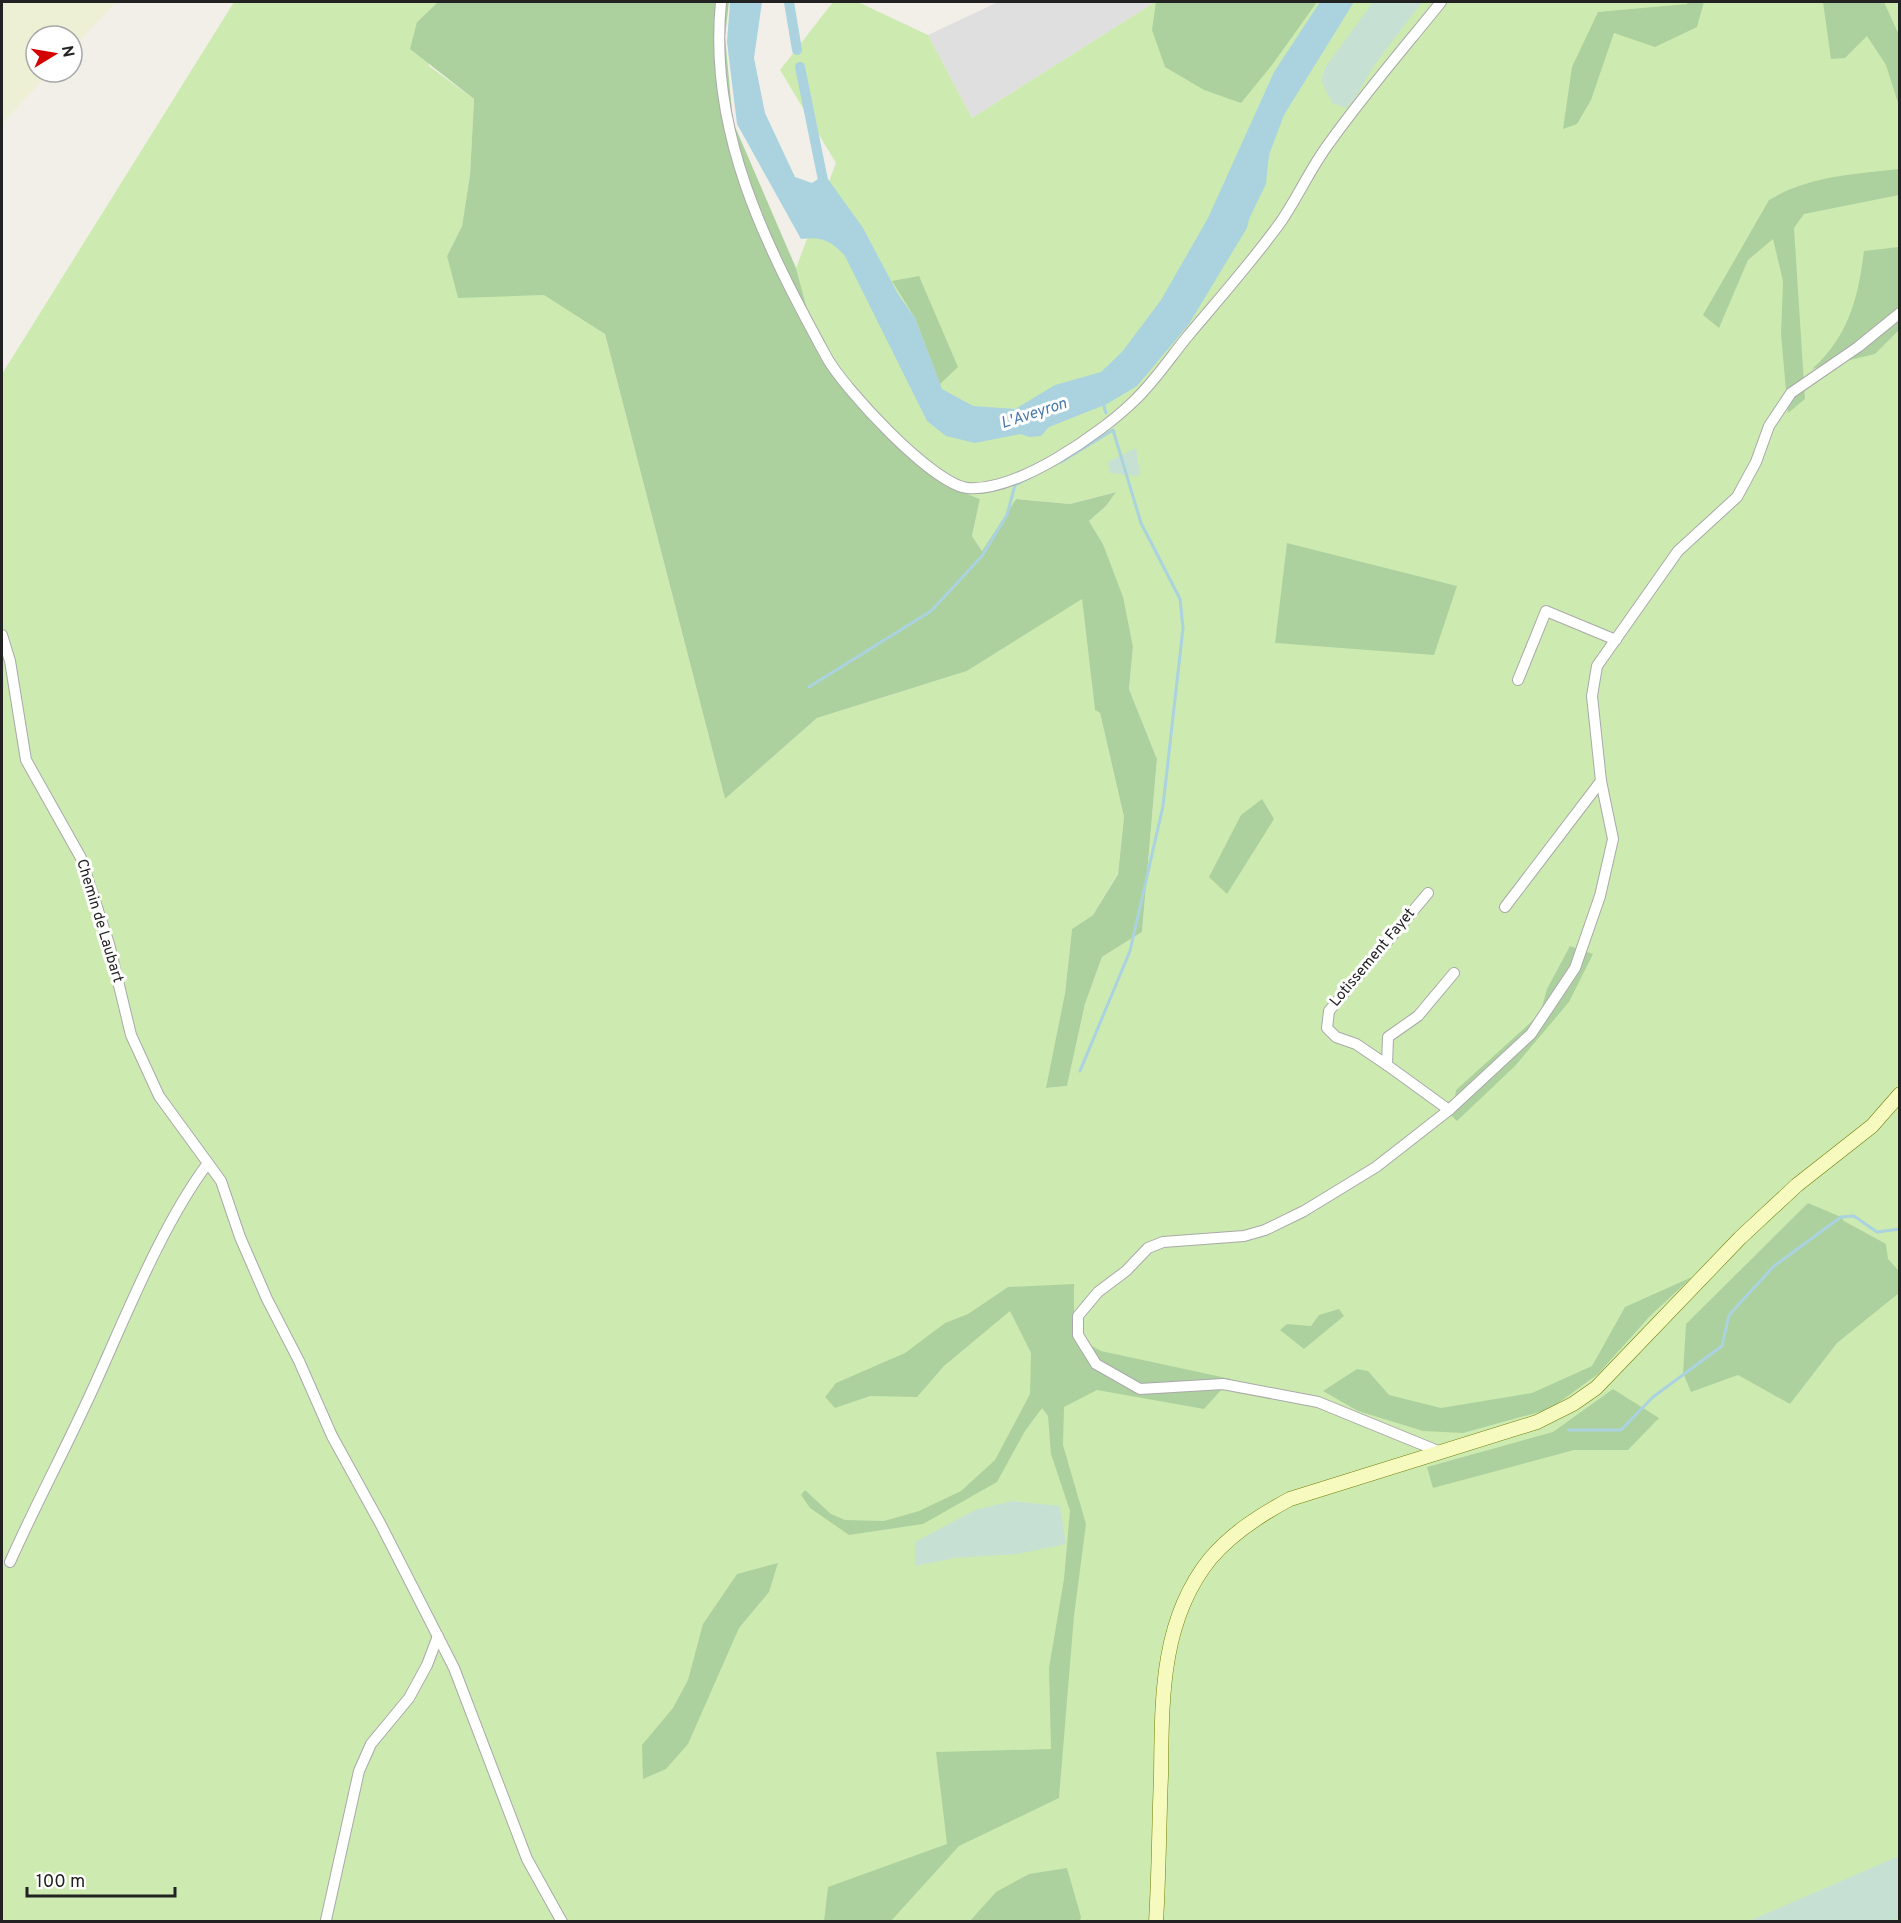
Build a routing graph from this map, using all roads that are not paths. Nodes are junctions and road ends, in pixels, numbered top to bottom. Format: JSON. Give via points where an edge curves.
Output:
{"nodes":[{"id":1,"x":721,"y":2,"type":"edge"},
{"id":2,"x":1441,"y":2,"type":"edge"},
{"id":3,"x":1899,"y":313,"type":"edge"},
{"id":4,"x":2,"y":635,"type":"edge"},
{"id":5,"x":1616,"y":640,"type":"junction"},
{"id":6,"x":1518,"y":680,"type":"dead end"},
{"id":7,"x":1601,"y":781,"type":"junction"},
{"id":8,"x":1428,"y":893,"type":"dead end"},
{"id":9,"x":1505,"y":907,"type":"dead end"},
{"id":10,"x":1454,"y":974,"type":"dead end"},
{"id":11,"x":1387,"y":1065,"type":"junction"},
{"id":12,"x":1899,"y":1094,"type":"edge"},
{"id":13,"x":1449,"y":1110,"type":"junction"},
{"id":14,"x":208,"y":1163,"type":"junction"},
{"id":15,"x":1438,"y":1451,"type":"junction"},
{"id":16,"x":10,"y":1562,"type":"dead end"},
{"id":17,"x":438,"y":1636,"type":"junction"},
{"id":18,"x":326,"y":1920,"type":"edge"},
{"id":19,"x":562,"y":1922,"type":"edge"},
{"id":20,"x":1156,"y":1922,"type":"edge"}],
"edges":[{"from":1,"to":2,"type":"street","via":[[717,37],[727,126],[750,204],[782,274],[830,365],[869,413],[936,473],[955,486],[971,489],[1035,469],[1087,440],[1136,400],[1280,222],[1329,142]]},
{"from":3,"to":5,"type":"street","via":[[1791,393],[1769,426],[1756,462],[1737,496],[1678,551]]},
{"from":4,"to":14,"type":"street","name":"Chemin de Laubart","via":[[26,760],[81,858],[109,944],[130,1035],[159,1096]]},
{"from":5,"to":6,"type":"street","via":[[1546,611]]},
{"from":5,"to":7,"type":"street","via":[[1597,666],[1592,696]]},
{"from":7,"to":9,"type":"street"},
{"from":7,"to":13,"type":"street","via":[[1613,839],[1600,896],[1575,968],[1531,1035]]},
{"from":8,"to":11,"type":"street","name":"Lotissement Fayet","via":[[1329,1011],[1327,1028],[1336,1037],[1356,1044]]},
{"from":10,"to":11,"type":"street","via":[[1418,1016],[1388,1037]]},
{"from":11,"to":13,"type":"street","name":"Lotissement Fayet"},
{"from":12,"to":15,"type":"street","via":[[1872,1126],[1797,1185],[1740,1238],[1596,1388],[1537,1422]]},
{"from":13,"to":15,"type":"street","via":[[1376,1167],[1265,1230],[1244,1236],[1163,1242],[1148,1248],[1098,1292],[1078,1316],[1078,1335],[1096,1364],[1140,1389],[1223,1384],[1318,1402]]},
{"from":14,"to":16,"type":"street","via":[[191,1186],[119,1327]]},
{"from":14,"to":17,"type":"street","name":"Chemin de Laubart","via":[[221,1181],[240,1237],[332,1436]]},
{"from":15,"to":20,"type":"street","via":[[1279,1505],[1233,1537],[1210,1559],[1191,1587],[1177,1618],[1162,1695]]},
{"from":17,"to":18,"type":"street","via":[[428,1665],[409,1698],[371,1744],[358,1771]]},
{"from":17,"to":19,"type":"street","name":"Chemin de Laubart","via":[[527,1859]]}]}
